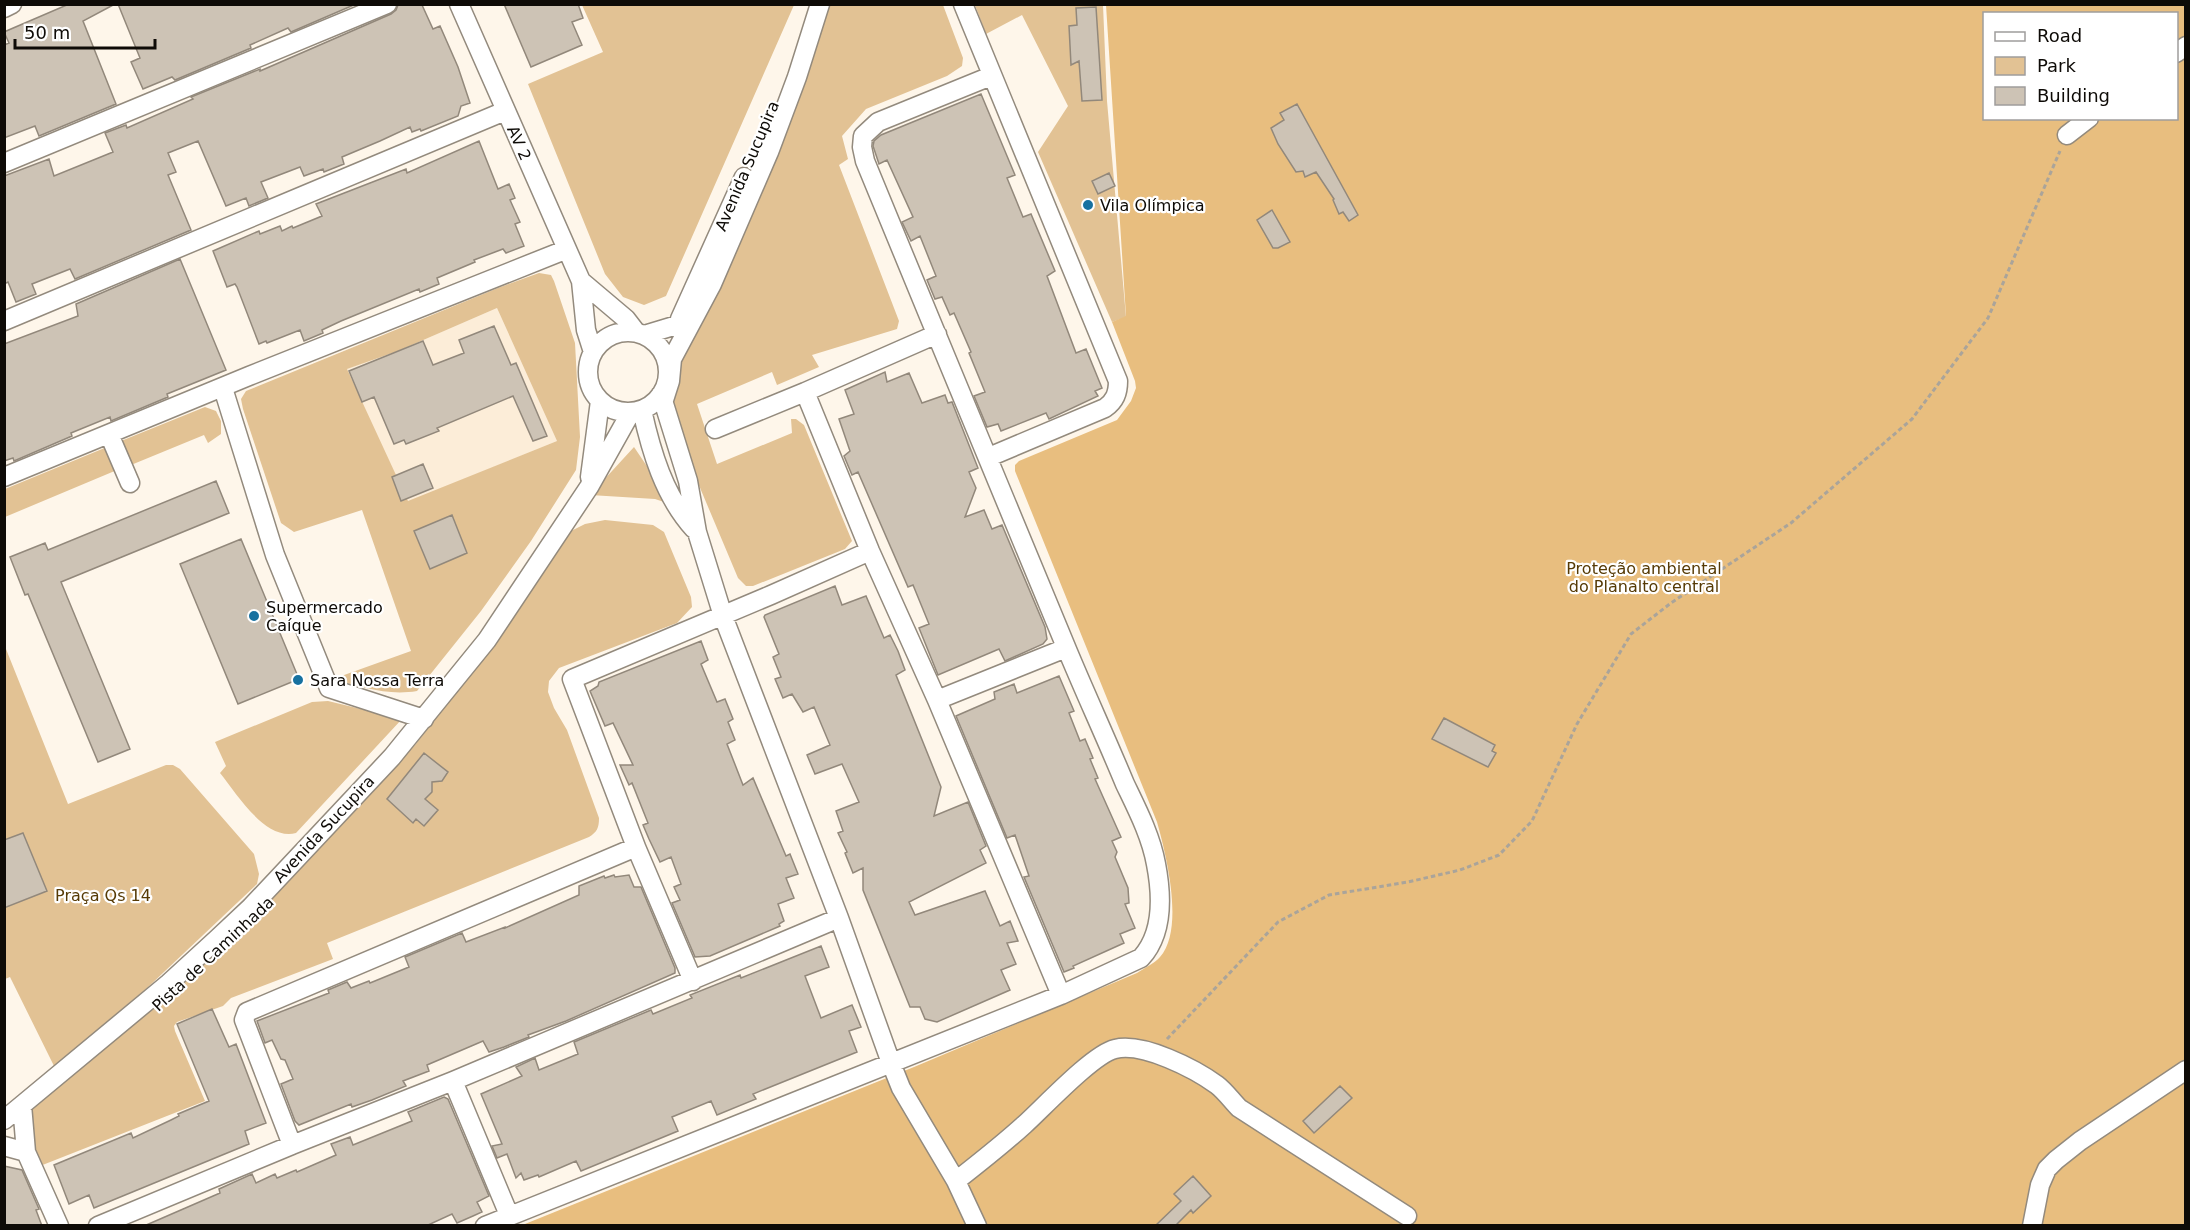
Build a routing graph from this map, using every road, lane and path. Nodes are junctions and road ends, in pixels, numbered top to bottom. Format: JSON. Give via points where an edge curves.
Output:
{"nodes":[{"id":1,"x":12,"y":4,"type":"edge"},
{"id":2,"x":387,"y":4,"type":"edge"},
{"id":3,"x":459,"y":4,"type":"edge"},
{"id":4,"x":810,"y":4,"type":"edge"},
{"id":5,"x":820,"y":4,"type":"edge"},
{"id":6,"x":963,"y":4,"type":"edge"},
{"id":7,"x":4,"y":8,"type":"edge"},
{"id":8,"x":991,"y":76,"type":"junction"},
{"id":9,"x":505,"y":111,"type":"junction"},
{"id":10,"x":2086,"y":120,"type":"edge"},
{"id":11,"x":2067,"y":135,"type":"joint"},
{"id":12,"x":4,"y":163,"type":"edge"},
{"id":13,"x":566,"y":250,"type":"junction"},
{"id":14,"x":581,"y":281,"type":"junction"},
{"id":15,"x":4,"y":321,"type":"edge"},
{"id":16,"x":677,"y":325,"type":"junction"},
{"id":17,"x":640,"y":333,"type":"junction"},
{"id":18,"x":937,"y":334,"type":"junction"},
{"id":19,"x":593,"y":351,"type":"junction"},
{"id":20,"x":664,"y":353,"type":"junction"},
{"id":21,"x":223,"y":388,"type":"junction"},
{"id":22,"x":805,"y":392,"type":"junction"},
{"id":23,"x":662,"y":399,"type":"junction"},
{"id":24,"x":600,"y":401,"type":"junction"},
{"id":25,"x":637,"y":411,"type":"junction"},
{"id":26,"x":715,"y":429,"type":"dead end"},
{"id":27,"x":109,"y":434,"type":"junction"},
{"id":28,"x":988,"y":457,"type":"junction"},
{"id":29,"x":4,"y":477,"type":"edge"},
{"id":30,"x":130,"y":483,"type":"dead end"},
{"id":31,"x":589,"y":487,"type":"junction"},
{"id":32,"x":573,"y":527,"type":"dead end"},
{"id":33,"x":697,"y":532,"type":"junction"},
{"id":34,"x":870,"y":551,"type":"junction"},
{"id":35,"x":723,"y":616,"type":"junction"},
{"id":36,"x":1066,"y":648,"type":"junction"},
{"id":37,"x":937,"y":700,"type":"junction"},
{"id":38,"x":424,"y":720,"type":"junction"},
{"id":39,"x":636,"y":847,"type":"junction"},
{"id":40,"x":838,"y":918,"type":"junction"},
{"id":41,"x":693,"y":981,"type":"junction"},
{"id":42,"x":1061,"y":995,"type":"junction"},
{"id":43,"x":1154,"y":1053,"type":"junction"},
{"id":44,"x":891,"y":1063,"type":"junction"},
{"id":45,"x":2186,"y":1070,"type":"edge"},
{"id":46,"x":453,"y":1081,"type":"junction"},
{"id":47,"x":23,"y":1111,"type":"junction"},
{"id":48,"x":4,"y":1120,"type":"edge"},
{"id":49,"x":4,"y":1131,"type":"edge"},
{"id":50,"x":4,"y":1146,"type":"edge"},
{"id":51,"x":292,"y":1146,"type":"junction"},
{"id":52,"x":26,"y":1152,"type":"junction"},
{"id":53,"x":956,"y":1181,"type":"junction"},
{"id":54,"x":509,"y":1215,"type":"junction"},
{"id":55,"x":1407,"y":1216,"type":"dead end"},
{"id":56,"x":59,"y":1226,"type":"edge"},
{"id":57,"x":98,"y":1226,"type":"edge"},
{"id":58,"x":485,"y":1226,"type":"edge"},
{"id":59,"x":977,"y":1226,"type":"edge"},
{"id":60,"x":2032,"y":1226,"type":"edge"}],
"edges":[{"from":1,"to":7,"type":"street"},
{"from":2,"to":12,"type":"street"},
{"from":3,"to":9,"type":"street","name":"AV 2"},
{"from":4,"to":16,"type":"street","name":"Avenida Sucupira","via":[[765,131]]},
{"from":5,"to":23,"type":"street","via":[[769,152],[712,284],[672,359],[670,381]]},
{"from":6,"to":8,"type":"street"},
{"from":8,"to":18,"type":"street","via":[[878,122],[863,136],[866,161]]},
{"from":8,"to":28,"type":"street","via":[[1118,381],[1116,396],[1105,408]]},
{"from":9,"to":13,"type":"street","name":"AV 2"},
{"from":9,"to":15,"type":"street"},
{"from":10,"to":11,"type":"street"},
{"from":11,"to":43,"type":"path","via":[[1988,318],[1912,419],[1791,524],[1631,634],[1577,724],[1532,821],[1498,855],[1460,870],[1408,882],[1329,894],[1278,922]]},
{"from":13,"to":14,"type":"street","name":"AV 2"},
{"from":13,"to":21,"type":"street"},
{"from":14,"to":17,"type":"street","name":"AV 2"},
{"from":14,"to":19,"type":"street","name":"AV 2","via":[[586,330]]},
{"from":16,"to":17,"type":"street"},
{"from":16,"to":20,"type":"street","name":"Avenida Sucupira"},
{"from":17,"to":19,"type":"street","via":[[611,335]]},
{"from":17,"to":20,"type":"street","via":[[652,339]]},
{"from":18,"to":22,"type":"street"},
{"from":18,"to":28,"type":"street"},
{"from":19,"to":24,"type":"street","via":[[588,378]]},
{"from":20,"to":23,"type":"street","via":[[669,373]]},
{"from":21,"to":27,"type":"street"},
{"from":21,"to":38,"type":"street","via":[[275,555],[328,688]]},
{"from":22,"to":26,"type":"street"},
{"from":22,"to":34,"type":"street"},
{"from":23,"to":25,"type":"street"},
{"from":23,"to":33,"type":"street","via":[[688,482]]},
{"from":24,"to":25,"type":"street","via":[[615,410]]},
{"from":24,"to":31,"type":"street","name":"Avenida Sucupira"},
{"from":25,"to":31,"type":"street","name":"Avenida Sucupira"},
{"from":25,"to":33,"type":"street","via":[[668,489]]},
{"from":27,"to":29,"type":"street"},
{"from":27,"to":30,"type":"street"},
{"from":28,"to":36,"type":"street"},
{"from":31,"to":38,"type":"street","name":"Avenida Sucupira","via":[[487,640]]},
{"from":32,"to":47,"type":"street","name":"Pista de Caminhada","via":[[514,617],[442,714],[303,870],[217,955]]},
{"from":33,"to":35,"type":"street"},
{"from":34,"to":35,"type":"street"},
{"from":34,"to":37,"type":"street"},
{"from":35,"to":39,"type":"street","via":[[572,680]]},
{"from":35,"to":40,"type":"street"},
{"from":36,"to":37,"type":"street"},
{"from":36,"to":42,"type":"street","via":[[1141,819],[1156,861],[1160,889],[1156,935],[1141,958]]},
{"from":37,"to":42,"type":"street"},
{"from":38,"to":47,"type":"street","name":"Avenida Sucupira","via":[[252,907]]},
{"from":39,"to":41,"type":"street"},
{"from":39,"to":51,"type":"street","via":[[247,1012],[244,1020]]},
{"from":40,"to":41,"type":"street"},
{"from":40,"to":44,"type":"street"},
{"from":41,"to":46,"type":"street"},
{"from":42,"to":44,"type":"street"},
{"from":43,"to":53,"type":"street","via":[[1129,1047],[1105,1053]]},
{"from":43,"to":55,"type":"street","via":[[1209,1080],[1239,1108]]},
{"from":44,"to":53,"type":"street","via":[[901,1088]]},
{"from":44,"to":54,"type":"street"},
{"from":45,"to":60,"type":"street","via":[[2080,1141],[2047,1169]]},
{"from":46,"to":51,"type":"street"},
{"from":46,"to":54,"type":"street"},
{"from":47,"to":48,"type":"street","name":"Avenida Sucupira"},
{"from":47,"to":49,"type":"street","name":"Pista de Caminhada"},
{"from":47,"to":52,"type":"street"},
{"from":50,"to":52,"type":"street"},
{"from":51,"to":57,"type":"street"},
{"from":52,"to":56,"type":"street"},
{"from":53,"to":59,"type":"street"},
{"from":54,"to":58,"type":"street"}]}
